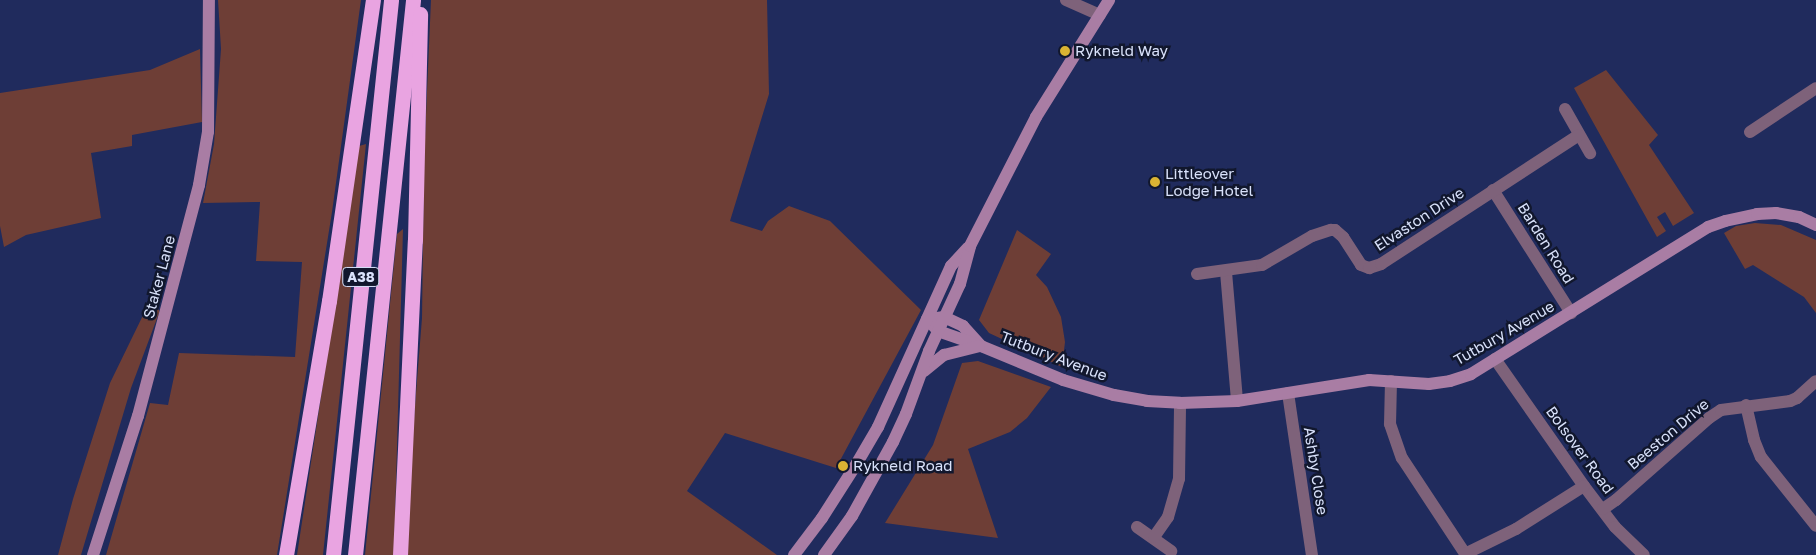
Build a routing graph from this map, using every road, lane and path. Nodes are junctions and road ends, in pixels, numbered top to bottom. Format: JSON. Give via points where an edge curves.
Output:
{"nodes":[{"id":1,"x":209,"y":0,"type":"edge"},
{"id":2,"x":373,"y":0,"type":"edge"},
{"id":3,"x":391,"y":0,"type":"edge"},
{"id":4,"x":413,"y":0,"type":"edge"},
{"id":5,"x":420,"y":0,"type":"edge"},
{"id":6,"x":1066,"y":0,"type":"edge"},
{"id":7,"x":1110,"y":0,"type":"edge"},
{"id":8,"x":1100,"y":15,"type":"junction"},
{"id":9,"x":1816,"y":88,"type":"edge"},
{"id":10,"x":1565,"y":109,"type":"dead end"},
{"id":11,"x":1750,"y":132,"type":"dead end"},
{"id":12,"x":1579,"y":135,"type":"junction"},
{"id":13,"x":1590,"y":153,"type":"dead end"},
{"id":14,"x":1493,"y":190,"type":"junction"},
{"id":15,"x":1816,"y":225,"type":"edge"},
{"id":16,"x":970,"y":246,"type":"junction"},
{"id":17,"x":1226,"y":272,"type":"junction"},
{"id":18,"x":1197,"y":274,"type":"dead end"},
{"id":19,"x":1571,"y":313,"type":"junction"},
{"id":20,"x":944,"y":317,"type":"junction"},
{"id":21,"x":927,"y":319,"type":"junction"},
{"id":22,"x":938,"y":331,"type":"junction"},
{"id":23,"x":981,"y":346,"type":"junction"},
{"id":24,"x":1495,"y":359,"type":"junction"},
{"id":25,"x":922,"y":373,"type":"junction"},
{"id":26,"x":1391,"y":381,"type":"junction"},
{"id":27,"x":1816,"y":381,"type":"edge"},
{"id":28,"x":1288,"y":393,"type":"junction"},
{"id":29,"x":1236,"y":401,"type":"junction"},
{"id":30,"x":1180,"y":403,"type":"junction"},
{"id":31,"x":1746,"y":406,"type":"junction"},
{"id":32,"x":1584,"y":486,"type":"junction"},
{"id":33,"x":1602,"y":509,"type":"junction"},
{"id":34,"x":1816,"y":526,"type":"edge"},
{"id":35,"x":1137,"y":527,"type":"dead end"},
{"id":36,"x":1154,"y":537,"type":"junction"},
{"id":37,"x":1171,"y":551,"type":"dead end"},
{"id":38,"x":93,"y":555,"type":"edge"},
{"id":39,"x":286,"y":555,"type":"edge"},
{"id":40,"x":333,"y":555,"type":"edge"},
{"id":41,"x":355,"y":555,"type":"edge"},
{"id":42,"x":400,"y":555,"type":"edge"},
{"id":43,"x":794,"y":555,"type":"edge"},
{"id":44,"x":824,"y":555,"type":"edge"},
{"id":45,"x":1312,"y":555,"type":"edge"},
{"id":46,"x":1466,"y":555,"type":"edge"},
{"id":47,"x":1644,"y":555,"type":"edge"}],
"edges":[{"from":1,"to":38,"type":"street","name":"Staker Lane","via":[[208,132],[199,185],[140,407]]},
{"from":2,"to":39,"type":"highway","via":[[329,301]]},
{"from":3,"to":40,"type":"highway","number":"A38"},
{"from":4,"to":41,"type":"highway","number":"A38"},
{"from":5,"to":42,"type":"highway","via":[[415,240]]},
{"from":6,"to":8,"type":"street"},
{"from":7,"to":8,"type":"street"},
{"from":8,"to":16,"type":"street","via":[[1036,118]]},
{"from":9,"to":11,"type":"street"},
{"from":10,"to":12,"type":"street"},
{"from":12,"to":13,"type":"street"},
{"from":12,"to":14,"type":"street","name":"Elvaston Drive"},
{"from":14,"to":17,"type":"street","name":"Elvaston Drive","via":[[1381,264],[1369,268],[1361,265],[1343,237],[1336,230],[1331,230],[1312,236],[1262,265]]},
{"from":14,"to":19,"type":"street","name":"Barden Road"},
{"from":15,"to":19,"type":"street","name":"Tutbury Avenue","via":[[1799,217],[1776,214],[1757,214],[1725,221],[1708,228]]},
{"from":16,"to":20,"type":"street","via":[[960,284]]},
{"from":16,"to":21,"type":"street","via":[[951,266]]},
{"from":17,"to":18,"type":"street","name":"Elvaston Drive"},
{"from":17,"to":29,"type":"street"},
{"from":19,"to":24,"type":"street","name":"Tutbury Avenue"},
{"from":20,"to":21,"type":"street"},
{"from":20,"to":22,"type":"street"},
{"from":20,"to":23,"type":"street","name":"Tutbury Avenue","via":[[963,326]]},
{"from":21,"to":22,"type":"street","name":"Tutbury Avenue"},
{"from":21,"to":43,"type":"street","via":[[874,434],[822,518]]},
{"from":22,"to":23,"type":"street","name":"Tutbury Avenue"},
{"from":22,"to":25,"type":"street"},
{"from":23,"to":25,"type":"street","via":[[944,355]]},
{"from":23,"to":30,"type":"street","name":"Tutbury Avenue","via":[[1088,389],[1148,401]]},
{"from":24,"to":26,"type":"street","name":"Tutbury Avenue","via":[[1471,374],[1450,381],[1430,384]]},
{"from":24,"to":32,"type":"street","name":"Bolsover Road"},
{"from":25,"to":44,"type":"street","via":[[894,442],[852,516]]},
{"from":26,"to":28,"type":"street","name":"Tutbury Avenue","via":[[1348,382]]},
{"from":26,"to":46,"type":"street","via":[[1390,424],[1402,458]]},
{"from":27,"to":31,"type":"street","name":"Beeston Drive","via":[[1790,401]]},
{"from":28,"to":29,"type":"street","name":"Tutbury Avenue"},
{"from":28,"to":45,"type":"street","name":"Ashby Close"},
{"from":29,"to":30,"type":"street","name":"Tutbury Avenue"},
{"from":30,"to":36,"type":"street","via":[[1178,487],[1168,517]]},
{"from":31,"to":33,"type":"street","name":"Beeston Drive","via":[[1721,410],[1709,418]]},
{"from":31,"to":34,"type":"street","via":[[1754,440],[1762,457]]},
{"from":32,"to":33,"type":"street","name":"Bolsover Road"},
{"from":32,"to":46,"type":"street"},
{"from":33,"to":47,"type":"street","name":"Bolsover Road","via":[[1615,527]]},
{"from":35,"to":36,"type":"street"},
{"from":36,"to":37,"type":"street"}]}
